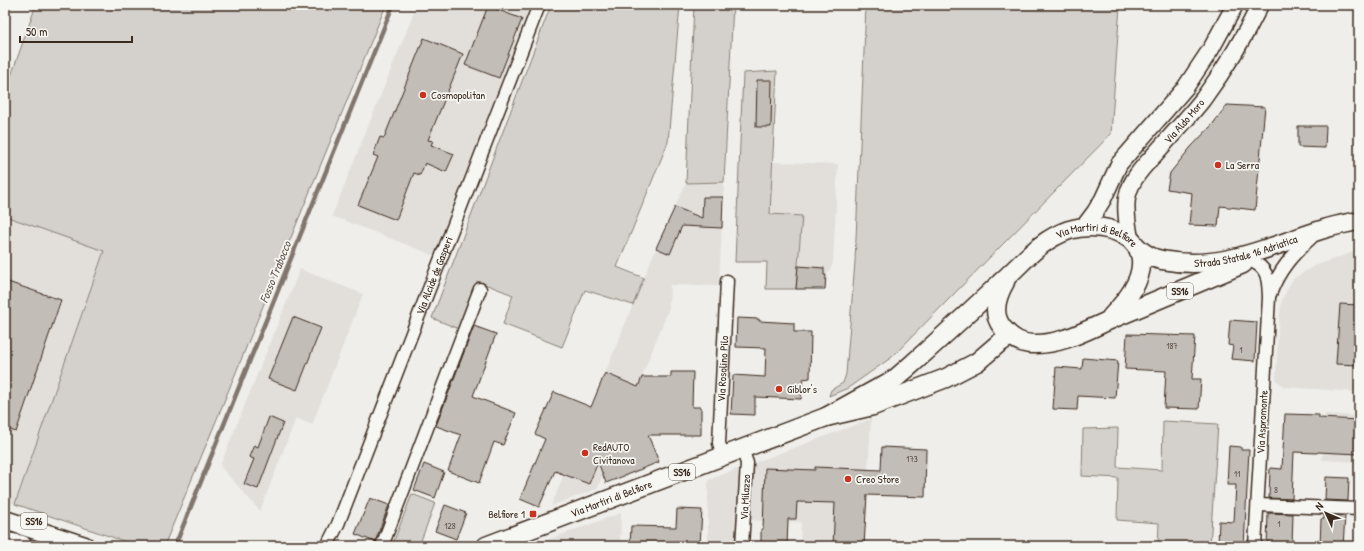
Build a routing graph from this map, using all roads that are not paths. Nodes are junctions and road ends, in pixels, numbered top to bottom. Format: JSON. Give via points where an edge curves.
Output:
{"nodes":[{"id":1,"x":539,"y":5,"type":"edge"},
{"id":2,"x":1235,"y":5,"type":"edge"},
{"id":3,"x":1260,"y":5,"type":"edge"},
{"id":4,"x":1356,"y":221,"type":"edge"},
{"id":5,"x":1083,"y":228,"type":"junction"},
{"id":6,"x":1311,"y":238,"type":"junction"},
{"id":7,"x":1134,"y":244,"type":"junction"},
{"id":8,"x":1251,"y":261,"type":"junction"},
{"id":9,"x":1008,"y":276,"type":"junction"},
{"id":10,"x":727,"y":281,"type":"dead end"},
{"id":11,"x":480,"y":289,"type":"dead end"},
{"id":12,"x":1269,"y":297,"type":"junction"},
{"id":13,"x":1108,"y":320,"type":"junction"},
{"id":14,"x":1010,"y":336,"type":"junction"},
{"id":15,"x":826,"y":417,"type":"junction"},
{"id":16,"x":742,"y":449,"type":"junction"},
{"id":17,"x":723,"y":456,"type":"junction"},
{"id":18,"x":1258,"y":505,"type":"junction"},
{"id":19,"x":1359,"y":509,"type":"edge"},
{"id":20,"x":5,"y":511,"type":"edge"},
{"id":21,"x":5,"y":520,"type":"edge"},
{"id":22,"x":5,"y":530,"type":"edge"},
{"id":23,"x":56,"y":542,"type":"edge"},
{"id":24,"x":5,"y":543,"type":"edge"},
{"id":25,"x":20,"y":546,"type":"edge"},
{"id":26,"x":85,"y":546,"type":"edge"},
{"id":27,"x":327,"y":546,"type":"edge"},
{"id":28,"x":382,"y":546,"type":"edge"},
{"id":29,"x":486,"y":546,"type":"edge"},
{"id":30,"x":742,"y":546,"type":"edge"},
{"id":31,"x":1255,"y":546,"type":"edge"}],
"edges":[{"from":1,"to":27,"type":"street","name":"Via Alcide de Gasperi","via":[[343,511]]},
{"from":2,"to":5,"type":"street","name":"Via Aldo Moro","via":[[1211,49],[1184,88],[1119,164],[1103,199]]},
{"from":3,"to":7,"type":"street","name":"Via Aldo Moro","via":[[1227,64],[1202,99],[1134,180],[1127,195],[1127,220]]},
{"from":4,"to":6,"type":"main road","name":"Strada Statale 16 Adriatica","number":"SS16"},
{"from":4,"to":7,"type":"main road","name":"Strada Statale 16 Adriatica","number":"SS16","via":[[1324,229],[1261,252],[1196,264],[1181,264],[1154,258]]},
{"from":5,"to":7,"type":"main road","name":"Via Martiri di Belfiore","number":"SS16","via":[[1115,231]]},
{"from":5,"to":9,"type":"main road","name":"Via Martiri di Belfiore","number":"SS16","via":[[1070,230],[1050,239],[1032,251]]},
{"from":6,"to":8,"type":"main road","name":"Strada Statale 16 Adriatica","number":"SS16"},
{"from":6,"to":12,"type":"street","name":"Via Aspromonte","via":[[1281,270]]},
{"from":7,"to":13,"type":"main road","name":"Via Martiri di Belfiore","number":"SS16","via":[[1141,261],[1139,276],[1132,291]]},
{"from":8,"to":12,"type":"street","name":"Via Aspromonte","via":[[1258,264],[1266,273]]},
{"from":8,"to":13,"type":"main road","name":"Via Martiri di Belfiore","number":"SS16"},
{"from":9,"to":14,"type":"main road","name":"Via Martiri di Belfiore","number":"SS16","via":[[998,294],[996,308],[997,318]]},
{"from":9,"to":15,"type":"main road","name":"Via Martiri di Belfiore","number":"SS16","via":[[896,378]]},
{"from":10,"to":17,"type":"street","name":"Via Rosolino Pilo","via":[[719,443]]},
{"from":11,"to":28,"type":"street"},
{"from":12,"to":18,"type":"street","name":"Via Aspromonte"},
{"from":13,"to":14,"type":"main road","name":"Via Martiri di Belfiore","number":"SS16","via":[[1079,334],[1048,343],[1021,342]]},
{"from":14,"to":15,"type":"main road","name":"Via Martiri di Belfiore","number":"SS16","via":[[977,362],[946,378],[873,406]]},
{"from":15,"to":16,"type":"main road","name":"Via Martiri di Belfiore","number":"SS16"},
{"from":16,"to":17,"type":"main road","name":"Via Martiri di Belfiore","number":"SS16"},
{"from":16,"to":30,"type":"street","name":"Via Milazzo","via":[[747,463]]},
{"from":17,"to":29,"type":"main road","name":"Via Martiri di Belfiore","number":"SS16"},
{"from":18,"to":19,"type":"street"},
{"from":18,"to":31,"type":"street","name":"Via Aspromonte"},
{"from":20,"to":23,"type":"main road","number":"SS16","via":[[33,520]]},
{"from":21,"to":23,"type":"main road","number":"SS16"},
{"from":22,"to":23,"type":"main road","number":"SS16"},
{"from":23,"to":26,"type":"main road","number":"SS16"},
{"from":24,"to":25,"type":"highway"}]}
